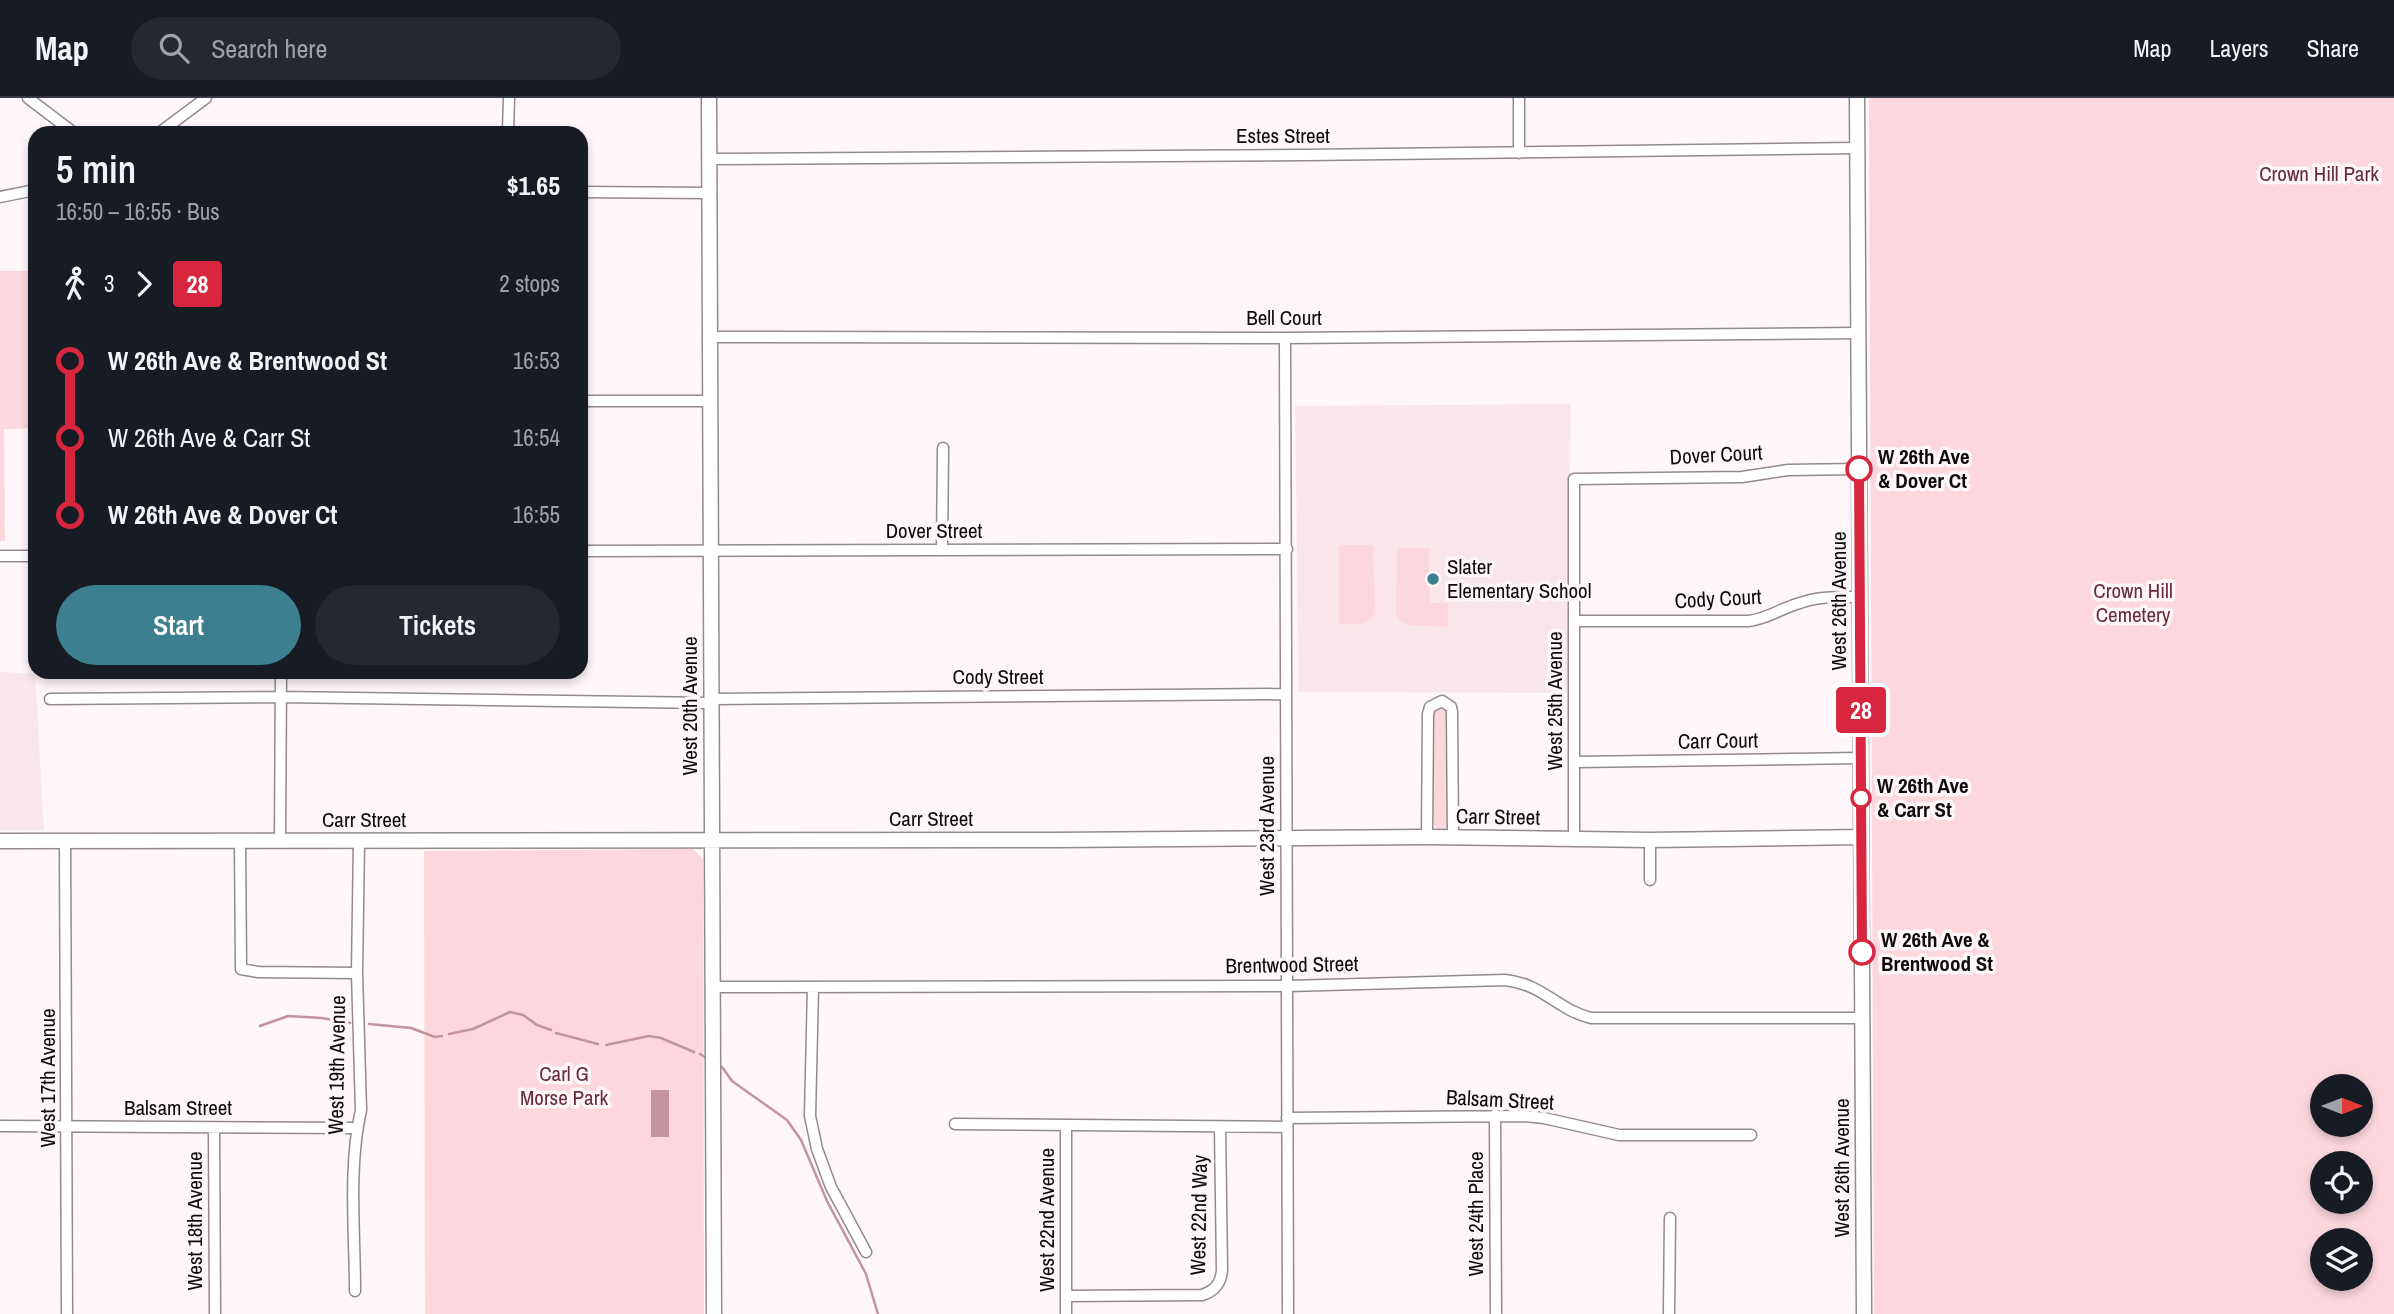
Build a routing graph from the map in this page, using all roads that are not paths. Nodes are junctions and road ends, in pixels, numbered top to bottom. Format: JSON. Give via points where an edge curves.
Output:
{"nodes":[{"id":1,"x":28,"y":98,"type":"edge"},
{"id":2,"x":206,"y":98,"type":"edge"},
{"id":3,"x":509,"y":98,"type":"edge"},
{"id":4,"x":709,"y":98,"type":"edge"},
{"id":5,"x":1519,"y":98,"type":"edge"},
{"id":6,"x":1857,"y":98,"type":"edge"},
{"id":7,"x":65,"y":126,"type":"edge"},
{"id":8,"x":168,"y":126,"type":"edge"},
{"id":9,"x":508,"y":126,"type":"edge"},
{"id":10,"x":1857,"y":148,"type":"junction"},
{"id":11,"x":1519,"y":153,"type":"junction"},
{"id":12,"x":709,"y":159,"type":"junction"},
{"id":13,"x":28,"y":191,"type":"edge"},
{"id":14,"x":588,"y":192,"type":"edge"},
{"id":15,"x":709,"y":193,"type":"junction"},
{"id":16,"x":0,"y":197,"type":"edge"},
{"id":17,"x":1858,"y":333,"type":"junction"},
{"id":18,"x":710,"y":337,"type":"junction"},
{"id":19,"x":1285,"y":338,"type":"junction"},
{"id":20,"x":588,"y":401,"type":"edge"},
{"id":21,"x":710,"y":401,"type":"junction"},
{"id":22,"x":943,"y":448,"type":"dead end"},
{"id":23,"x":1859,"y":469,"type":"junction"},
{"id":24,"x":1574,"y":478,"type":"joint"},
{"id":25,"x":1287,"y":549,"type":"junction"},
{"id":26,"x":942,"y":550,"type":"junction"},
{"id":27,"x":588,"y":551,"type":"edge"},
{"id":28,"x":711,"y":551,"type":"junction"},
{"id":29,"x":0,"y":556,"type":"edge"},
{"id":30,"x":28,"y":556,"type":"edge"},
{"id":31,"x":1860,"y":597,"type":"junction"},
{"id":32,"x":1574,"y":621,"type":"junction"},
{"id":33,"x":281,"y":679,"type":"edge"},
{"id":34,"x":1285,"y":694,"type":"junction"},
{"id":35,"x":281,"y":697,"type":"junction"},
{"id":36,"x":50,"y":699,"type":"dead end"},
{"id":37,"x":711,"y":701,"type":"junction"},
{"id":38,"x":1861,"y":758,"type":"junction"},
{"id":39,"x":1575,"y":762,"type":"junction"},
{"id":40,"x":1286,"y":837,"type":"junction"},
{"id":41,"x":1427,"y":837,"type":"junction"},
{"id":42,"x":1454,"y":837,"type":"junction"},
{"id":43,"x":1861,"y":837,"type":"junction"},
{"id":44,"x":711,"y":840,"type":"junction"},
{"id":45,"x":1574,"y":840,"type":"junction"},
{"id":46,"x":1650,"y":840,"type":"junction"},
{"id":47,"x":0,"y":841,"type":"edge"},
{"id":48,"x":65,"y":841,"type":"junction"},
{"id":49,"x":240,"y":841,"type":"junction"},
{"id":50,"x":280,"y":841,"type":"junction"},
{"id":51,"x":359,"y":841,"type":"junction"},
{"id":52,"x":1650,"y":880,"type":"dead end"},
{"id":53,"x":358,"y":973,"type":"junction"},
{"id":54,"x":1288,"y":986,"type":"junction"},
{"id":55,"x":712,"y":988,"type":"junction"},
{"id":56,"x":813,"y":988,"type":"junction"},
{"id":57,"x":1862,"y":1018,"type":"junction"},
{"id":58,"x":1495,"y":1115,"type":"junction"},
{"id":59,"x":1287,"y":1123,"type":"junction"},
{"id":60,"x":955,"y":1124,"type":"dead end"},
{"id":61,"x":1066,"y":1125,"type":"junction"},
{"id":62,"x":0,"y":1126,"type":"edge"},
{"id":63,"x":1220,"y":1126,"type":"junction"},
{"id":64,"x":67,"y":1127,"type":"junction"},
{"id":65,"x":214,"y":1128,"type":"junction"},
{"id":66,"x":357,"y":1128,"type":"junction"},
{"id":67,"x":1752,"y":1135,"type":"dead end"},
{"id":68,"x":1670,"y":1219,"type":"dead end"},
{"id":69,"x":866,"y":1252,"type":"dead end"},
{"id":70,"x":355,"y":1291,"type":"dead end"},
{"id":71,"x":1066,"y":1296,"type":"junction"},
{"id":72,"x":67,"y":1314,"type":"edge"},
{"id":73,"x":215,"y":1314,"type":"edge"},
{"id":74,"x":714,"y":1314,"type":"edge"},
{"id":75,"x":1066,"y":1314,"type":"edge"},
{"id":76,"x":1288,"y":1314,"type":"edge"},
{"id":77,"x":1496,"y":1314,"type":"edge"},
{"id":78,"x":1670,"y":1314,"type":"edge"},
{"id":79,"x":1864,"y":1314,"type":"edge"}],
"edges":[{"from":1,"to":7,"type":"street"},
{"from":2,"to":8,"type":"street"},
{"from":3,"to":9,"type":"street"},
{"from":4,"to":12,"type":"street","name":"West 20th Avenue"},
{"from":5,"to":11,"type":"street"},
{"from":6,"to":10,"type":"street","name":"West 26th Avenue"},
{"from":10,"to":11,"type":"street","name":"Estes Street"},
{"from":10,"to":17,"type":"street","name":"West 26th Avenue"},
{"from":11,"to":12,"type":"street","name":"Estes Street"},
{"from":12,"to":15,"type":"street","name":"West 20th Avenue"},
{"from":13,"to":16,"type":"street"},
{"from":14,"to":15,"type":"street"},
{"from":15,"to":18,"type":"street","name":"West 20th Avenue"},
{"from":17,"to":19,"type":"street","name":"Bell Court"},
{"from":17,"to":23,"type":"street","name":"West 26th Avenue"},
{"from":18,"to":19,"type":"street","name":"Bell Court"},
{"from":18,"to":21,"type":"street","name":"West 20th Avenue"},
{"from":19,"to":25,"type":"street","name":"West 23rd Avenue"},
{"from":20,"to":21,"type":"street"},
{"from":21,"to":28,"type":"street","name":"West 20th Avenue"},
{"from":22,"to":26,"type":"street"},
{"from":23,"to":24,"type":"street","name":"Dover Court","via":[[1788,470],[1742,477]]},
{"from":23,"to":31,"type":"street","name":"West 26th Avenue"},
{"from":24,"to":32,"type":"street","name":"West 25th Avenue"},
{"from":25,"to":26,"type":"street","name":"Dover Street"},
{"from":25,"to":34,"type":"street","name":"West 23rd Avenue"},
{"from":26,"to":28,"type":"street","name":"Dover Street"},
{"from":27,"to":28,"type":"street","name":"Dover Street"},
{"from":28,"to":37,"type":"street","name":"West 20th Avenue"},
{"from":29,"to":30,"type":"street"},
{"from":31,"to":32,"type":"street","name":"Cody Court","via":[[1814,599],[1748,621]]},
{"from":31,"to":38,"type":"street","name":"West 26th Avenue"},
{"from":32,"to":39,"type":"street","name":"West 25th Avenue"},
{"from":33,"to":35,"type":"street"},
{"from":34,"to":37,"type":"street","name":"Cody Street"},
{"from":34,"to":40,"type":"street","name":"West 23rd Avenue"},
{"from":35,"to":36,"type":"street","name":"Cody Street"},
{"from":35,"to":37,"type":"street","name":"Cody Street"},
{"from":35,"to":50,"type":"street"},
{"from":37,"to":44,"type":"street","name":"West 20th Avenue"},
{"from":38,"to":39,"type":"street","name":"Carr Court"},
{"from":38,"to":43,"type":"street","name":"West 26th Avenue"},
{"from":39,"to":45,"type":"street","name":"West 25th Avenue"},
{"from":40,"to":41,"type":"street","name":"Carr Street"},
{"from":40,"to":44,"type":"street","name":"Carr Street"},
{"from":40,"to":54,"type":"street","name":"West 23rd Avenue"},
{"from":41,"to":42,"type":"street","name":"Carr Street"},
{"from":41,"to":42,"type":"street","via":[[1428,714],[1430,707],[1442,701],[1452,712]]},
{"from":42,"to":45,"type":"street","name":"Carr Street"},
{"from":43,"to":46,"type":"street","name":"Carr Street"},
{"from":43,"to":57,"type":"street","name":"West 26th Avenue"},
{"from":44,"to":51,"type":"street","name":"Carr Street"},
{"from":44,"to":55,"type":"street","name":"West 20th Avenue"},
{"from":45,"to":46,"type":"street","name":"Carr Street"},
{"from":46,"to":52,"type":"street"},
{"from":47,"to":48,"type":"street","name":"Carr Street"},
{"from":48,"to":49,"type":"street","name":"Carr Street"},
{"from":48,"to":64,"type":"street","name":"West 17th Avenue"},
{"from":49,"to":50,"type":"street","name":"Carr Street"},
{"from":49,"to":53,"type":"street","via":[[241,969]]},
{"from":50,"to":51,"type":"street","name":"Carr Street"},
{"from":51,"to":53,"type":"street","name":"West 19th Avenue"},
{"from":53,"to":66,"type":"street","name":"West 19th Avenue","via":[[361,1111]]},
{"from":54,"to":56,"type":"street","name":"Brentwood Street"},
{"from":54,"to":57,"type":"street","name":"Brentwood Street","via":[[1505,979],[1529,984],[1567,1009],[1591,1018]]},
{"from":54,"to":59,"type":"street","name":"West 23rd Avenue"},
{"from":55,"to":56,"type":"street","name":"Brentwood Street"},
{"from":55,"to":74,"type":"street","name":"West 20th Avenue"},
{"from":56,"to":69,"type":"street","via":[[810,1116],[831,1187]]},
{"from":57,"to":79,"type":"street","name":"West 26th Avenue"},
{"from":58,"to":59,"type":"street","name":"Balsam Street"},
{"from":58,"to":67,"type":"street","name":"Balsam Street","via":[[1544,1118],[1619,1135]]},
{"from":58,"to":77,"type":"street","name":"West 24th Place"},
{"from":59,"to":63,"type":"street","name":"Balsam Street"},
{"from":59,"to":76,"type":"street","name":"West 23rd Avenue"},
{"from":60,"to":61,"type":"street","name":"Balsam Street"},
{"from":61,"to":63,"type":"street","name":"Balsam Street"},
{"from":61,"to":71,"type":"street","name":"West 22nd Avenue"},
{"from":62,"to":64,"type":"street","name":"Balsam Street"},
{"from":63,"to":71,"type":"street","name":"West 22nd Way","via":[[1221,1279],[1211,1293]]},
{"from":64,"to":65,"type":"street","name":"Balsam Street"},
{"from":64,"to":72,"type":"street","name":"West 17th Avenue"},
{"from":65,"to":66,"type":"street","name":"Balsam Street"},
{"from":65,"to":73,"type":"street","name":"West 18th Avenue"},
{"from":66,"to":70,"type":"street","name":"West 19th Avenue"},
{"from":68,"to":78,"type":"street"},
{"from":71,"to":75,"type":"street","name":"West 22nd Avenue"}]}
